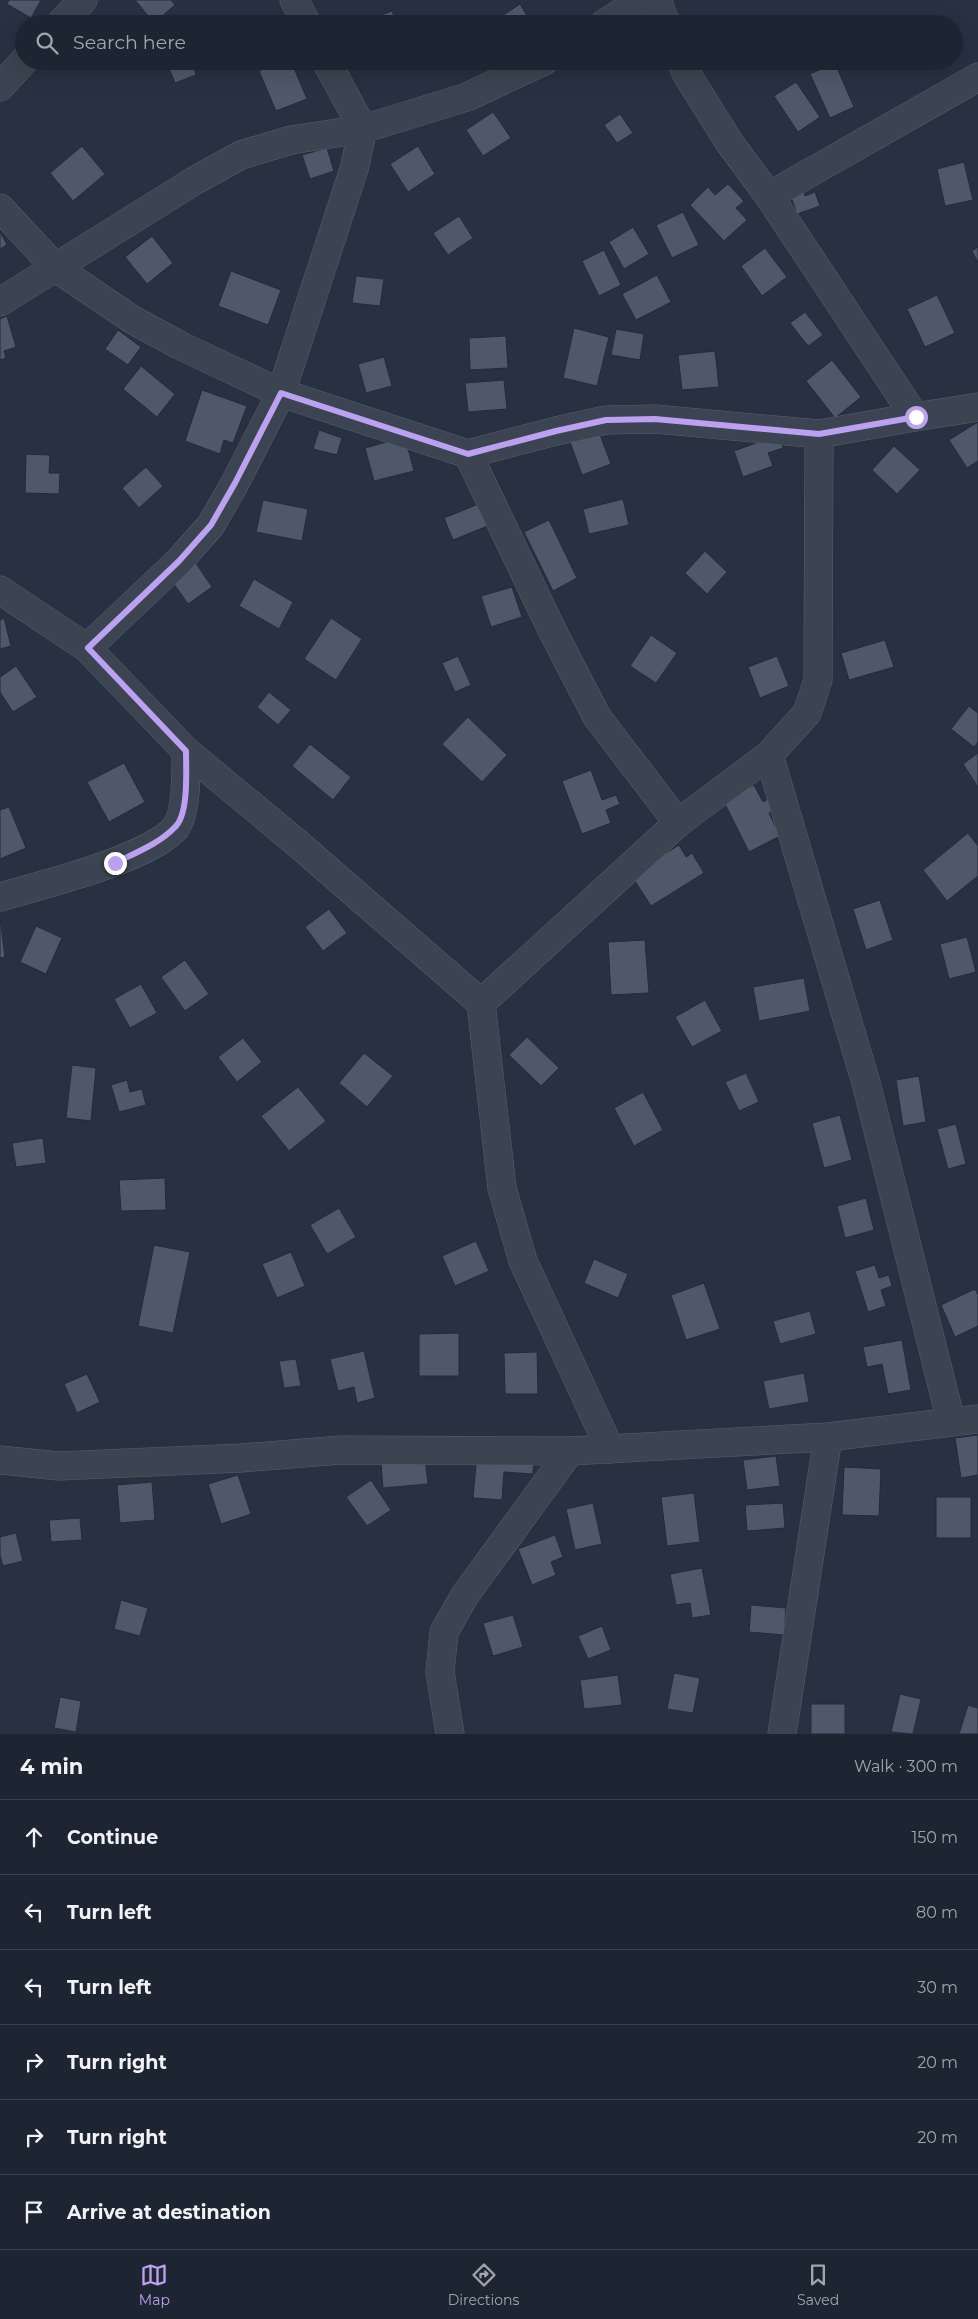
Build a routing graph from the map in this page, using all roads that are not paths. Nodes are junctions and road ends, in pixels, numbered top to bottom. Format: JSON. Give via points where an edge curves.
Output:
{"nodes":[{"id":1,"x":83,"y":0,"type":"edge"},
{"id":2,"x":294,"y":0,"type":"edge"},
{"id":3,"x":641,"y":0,"type":"edge"},
{"id":4,"x":656,"y":0,"type":"edge"},
{"id":5,"x":69,"y":15,"type":"edge"},
{"id":6,"x":302,"y":15,"type":"edge"},
{"id":7,"x":618,"y":15,"type":"edge"},
{"id":8,"x":662,"y":15,"type":"edge"},
{"id":9,"x":16,"y":70,"type":"edge"},
{"id":10,"x":331,"y":70,"type":"edge"},
{"id":11,"x":525,"y":70,"type":"edge"},
{"id":12,"x":684,"y":70,"type":"edge"},
{"id":13,"x":978,"y":77,"type":"edge"},
{"id":14,"x":0,"y":87,"type":"edge"},
{"id":15,"x":362,"y":129,"type":"junction"},
{"id":16,"x":769,"y":196,"type":"junction"},
{"id":17,"x":0,"y":208,"type":"edge"},
{"id":18,"x":56,"y":268,"type":"junction"},
{"id":19,"x":0,"y":302,"type":"edge"},
{"id":20,"x":281,"y":393,"type":"junction"},
{"id":21,"x":978,"y":407,"type":"edge"},
{"id":22,"x":916,"y":417,"type":"junction"},
{"id":23,"x":819,"y":434,"type":"junction"},
{"id":24,"x":468,"y":454,"type":"junction"},
{"id":25,"x":0,"y":590,"type":"edge"},
{"id":26,"x":88,"y":648,"type":"junction"},
{"id":27,"x":186,"y":751,"type":"junction"},
{"id":28,"x":769,"y":755,"type":"junction"},
{"id":29,"x":678,"y":823,"type":"junction"},
{"id":30,"x":0,"y":898,"type":"edge"},
{"id":31,"x":481,"y":1004,"type":"junction"},
{"id":32,"x":978,"y":1419,"type":"edge"},
{"id":33,"x":951,"y":1421,"type":"junction"},
{"id":34,"x":828,"y":1437,"type":"junction"},
{"id":35,"x":610,"y":1449,"type":"junction"},
{"id":36,"x":570,"y":1451,"type":"junction"},
{"id":37,"x":0,"y":1460,"type":"edge"},
{"id":38,"x":450,"y":1734,"type":"edge"},
{"id":39,"x":782,"y":1734,"type":"edge"}],
"edges":[{"from":1,"to":5,"type":"street"},
{"from":2,"to":6,"type":"street"},
{"from":3,"to":7,"type":"street"},
{"from":4,"to":8,"type":"street"},
{"from":9,"to":14,"type":"street"},
{"from":10,"to":15,"type":"street"},
{"from":11,"to":15,"type":"street","via":[[467,97]]},
{"from":12,"to":16,"type":"street","via":[[729,142]]},
{"from":13,"to":16,"type":"street"},
{"from":15,"to":18,"type":"street","via":[[290,140],[241,155]]},
{"from":15,"to":20,"type":"street","via":[[354,169]]},
{"from":16,"to":22,"type":"street"},
{"from":17,"to":18,"type":"street"},
{"from":18,"to":19,"type":"street"},
{"from":18,"to":20,"type":"street","via":[[133,320]]},
{"from":20,"to":24,"type":"street"},
{"from":20,"to":26,"type":"street","via":[[211,525],[179,561]]},
{"from":21,"to":22,"type":"street"},
{"from":22,"to":23,"type":"street"},
{"from":23,"to":24,"type":"street","via":[[655,419],[606,420]]},
{"from":23,"to":28,"type":"street","via":[[818,680],[807,713]]},
{"from":24,"to":29,"type":"street","via":[[597,716]]},
{"from":25,"to":26,"type":"street"},
{"from":26,"to":27,"type":"street"},
{"from":27,"to":30,"type":"street","via":[[184,802],[177,826],[157,841],[115,863]]},
{"from":27,"to":31,"type":"street"},
{"from":28,"to":29,"type":"street"},
{"from":28,"to":33,"type":"street","via":[[866,1083]]},
{"from":29,"to":31,"type":"street"},
{"from":31,"to":35,"type":"street","via":[[504,1197],[523,1261]]},
{"from":32,"to":33,"type":"street"},
{"from":33,"to":34,"type":"street"},
{"from":34,"to":35,"type":"street"},
{"from":34,"to":39,"type":"street"},
{"from":35,"to":36,"type":"street"},
{"from":36,"to":37,"type":"street","via":[[341,1450],[59,1466]]},
{"from":36,"to":38,"type":"street","via":[[465,1595],[444,1632],[440,1672]]}]}
